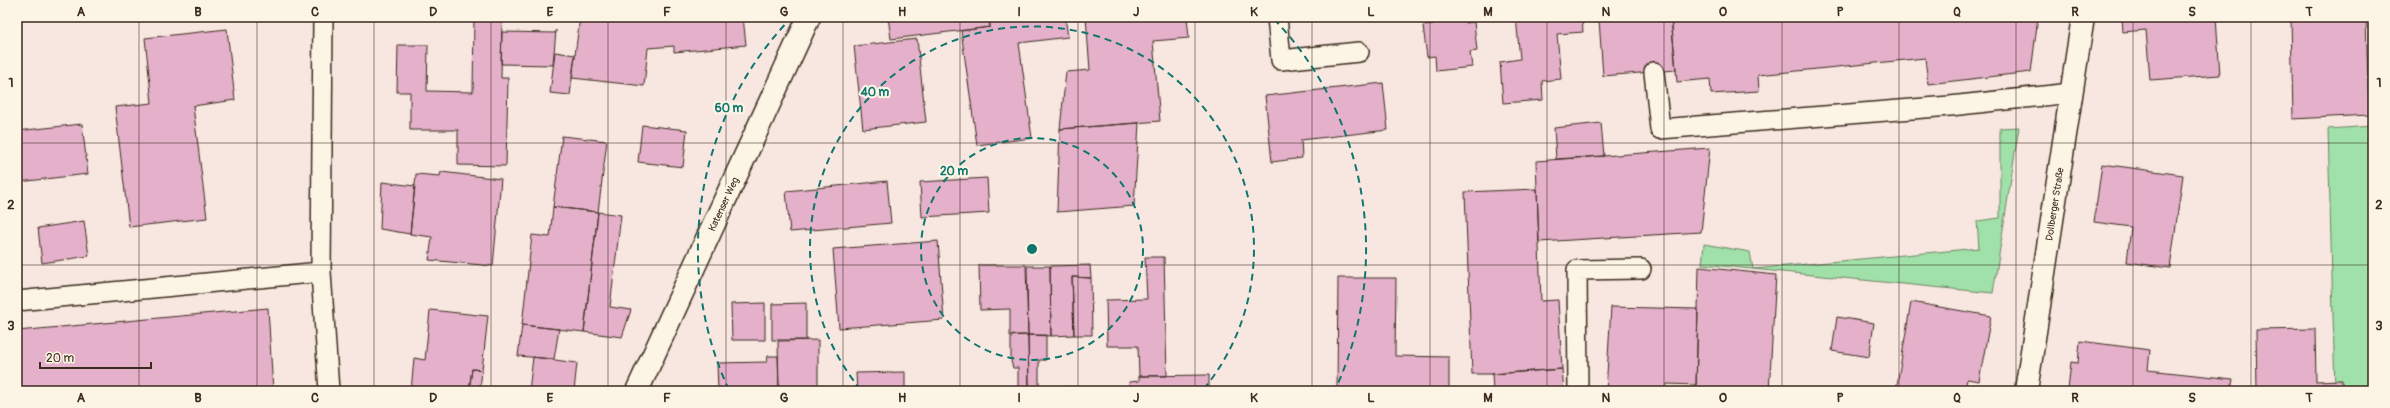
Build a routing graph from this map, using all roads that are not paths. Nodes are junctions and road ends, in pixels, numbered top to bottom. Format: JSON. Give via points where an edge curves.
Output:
{"nodes":[{"id":1,"x":323,"y":17,"type":"edge"},
{"id":2,"x":809,"y":17,"type":"edge"},
{"id":3,"x":1278,"y":17,"type":"edge"},
{"id":4,"x":2083,"y":17,"type":"edge"},
{"id":5,"x":1359,"y":52,"type":"dead end"},
{"id":6,"x":1654,"y":72,"type":"dead end"},
{"id":7,"x":2071,"y":93,"type":"junction"},
{"id":8,"x":1641,"y":269,"type":"dead end"},
{"id":9,"x":321,"y":272,"type":"junction"},
{"id":10,"x":17,"y":301,"type":"edge"},
{"id":11,"x":329,"y":391,"type":"edge"},
{"id":12,"x":637,"y":391,"type":"edge"},
{"id":13,"x":1578,"y":391,"type":"edge"},
{"id":14,"x":2026,"y":391,"type":"edge"}],
"edges":[{"from":1,"to":9,"type":"lane"},
{"from":2,"to":12,"type":"street","name":"Katenser Weg"},
{"from":3,"to":5,"type":"lane","via":[[1282,60]]},
{"from":4,"to":7,"type":"street","name":"Dollberger Straße"},
{"from":6,"to":7,"type":"lane","via":[[1660,129]]},
{"from":7,"to":14,"type":"street","name":"Dollberger Straße"},
{"from":8,"to":13,"type":"lane","via":[[1577,270]]},
{"from":9,"to":10,"type":"lane"},
{"from":9,"to":11,"type":"lane"}]}
